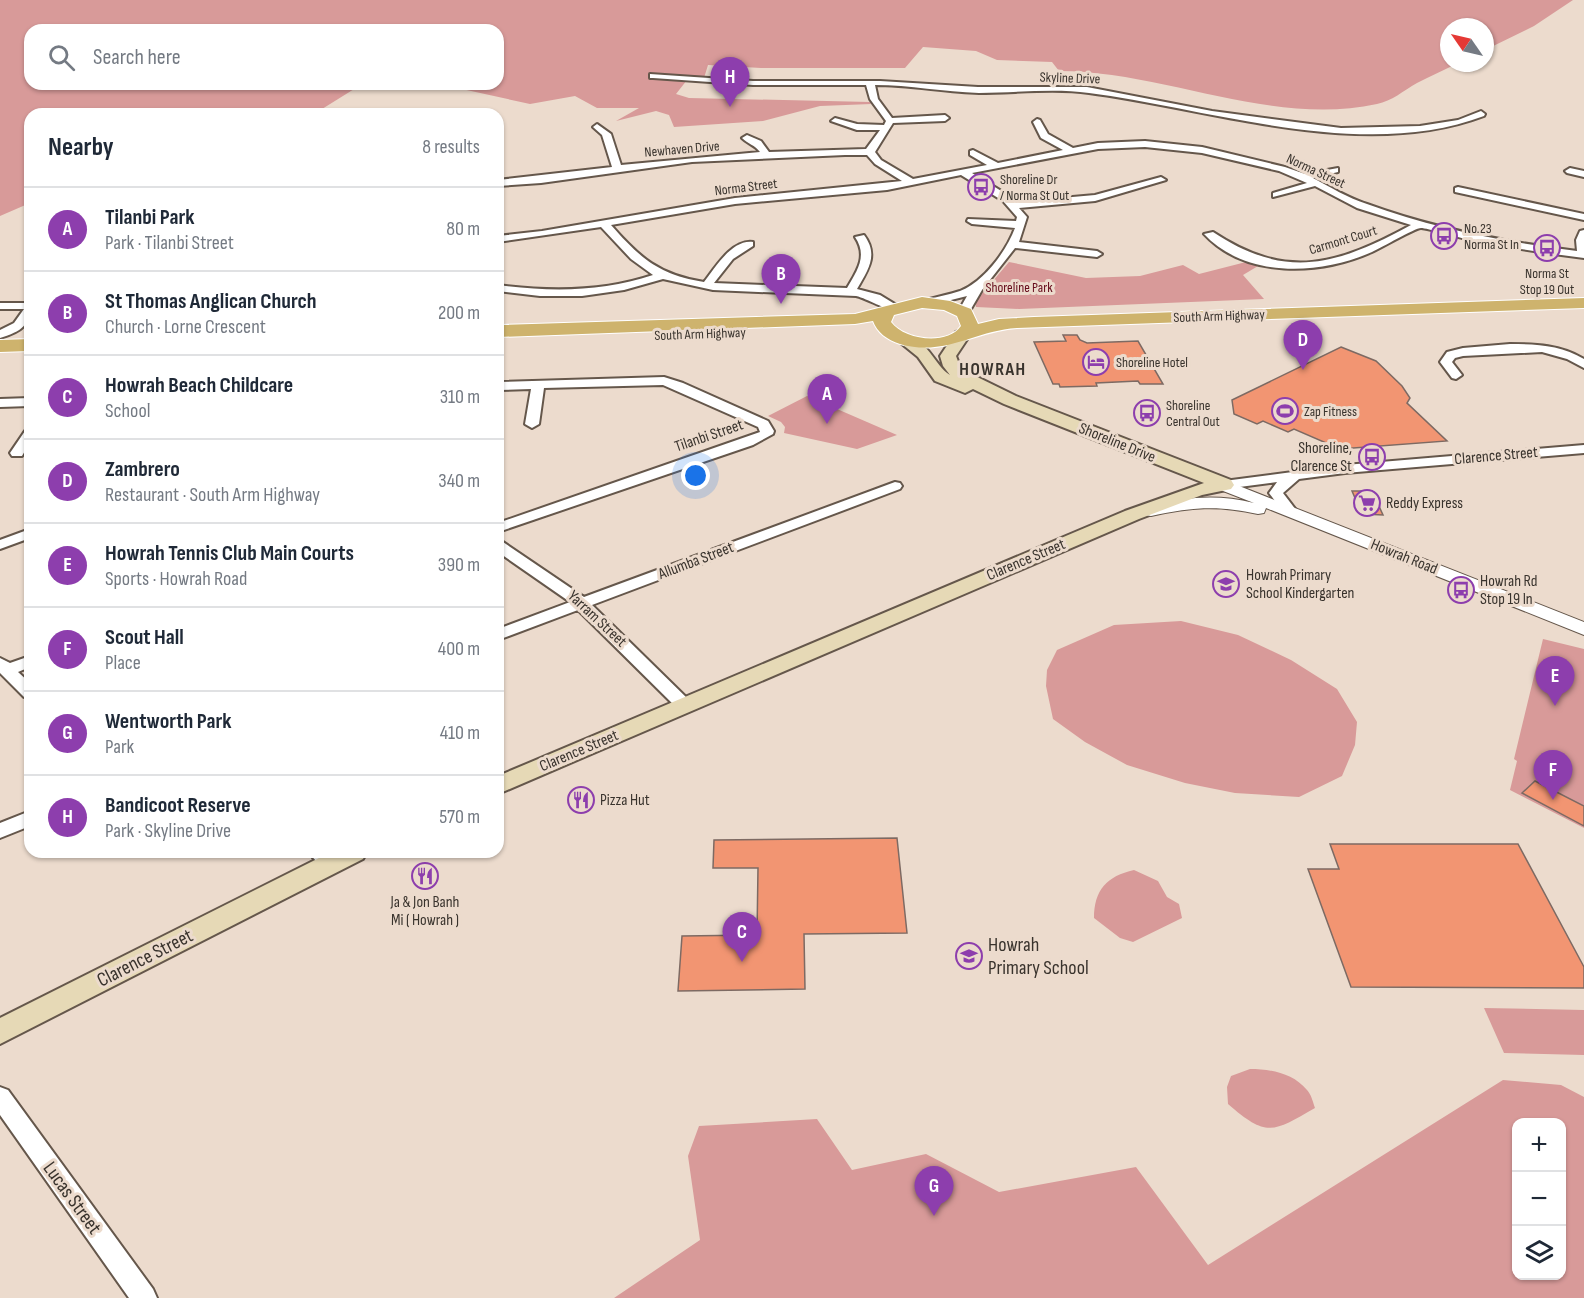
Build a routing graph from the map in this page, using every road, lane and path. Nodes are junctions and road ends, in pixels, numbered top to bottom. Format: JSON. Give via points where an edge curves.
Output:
{"nodes":[{"id":1,"x":653,"y":76,"type":"dead end"},
{"id":2,"x":870,"y":83,"type":"junction"},
{"id":3,"x":1480,"y":114,"type":"dead end"},
{"id":4,"x":945,"y":118,"type":"dead end"},
{"id":5,"x":835,"y":122,"type":"dead end"},
{"id":6,"x":1037,"y":122,"type":"dead end"},
{"id":7,"x":888,"y":125,"type":"junction"},
{"id":8,"x":597,"y":127,"type":"dead end"},
{"id":9,"x":747,"y":138,"type":"dead end"},
{"id":10,"x":1072,"y":151,"type":"junction"},
{"id":11,"x":870,"y":152,"type":"junction"},
{"id":12,"x":973,"y":153,"type":"dead end"},
{"id":13,"x":766,"y":154,"type":"junction"},
{"id":14,"x":997,"y":166,"type":"junction"},
{"id":15,"x":617,"y":169,"type":"junction"},
{"id":16,"x":1335,"y":170,"type":"dead end"},
{"id":17,"x":1570,"y":171,"type":"dead end"},
{"id":18,"x":964,"y":173,"type":"junction"},
{"id":19,"x":1584,"y":174,"type":"edge"},
{"id":20,"x":1304,"y":177,"type":"junction"},
{"id":21,"x":1161,"y":180,"type":"dead end"},
{"id":22,"x":504,"y":183,"type":"edge"},
{"id":23,"x":912,"y":183,"type":"junction"},
{"id":24,"x":1316,"y":183,"type":"junction"},
{"id":25,"x":1458,"y":190,"type":"dead end"},
{"id":26,"x":1277,"y":195,"type":"dead end"},
{"id":27,"x":1014,"y":205,"type":"junction"},
{"id":28,"x":1584,"y":217,"type":"edge"},
{"id":29,"x":972,"y":221,"type":"dead end"},
{"id":30,"x":603,"y":223,"type":"junction"},
{"id":31,"x":1022,"y":225,"type":"junction"},
{"id":32,"x":1418,"y":225,"type":"junction"},
{"id":33,"x":1584,"y":233,"type":"edge"},
{"id":34,"x":1209,"y":234,"type":"dead end"},
{"id":35,"x":860,"y":237,"type":"dead end"},
{"id":36,"x":504,"y":238,"type":"edge"},
{"id":37,"x":749,"y":244,"type":"dead end"},
{"id":38,"x":1011,"y":244,"type":"junction"},
{"id":39,"x":1532,"y":249,"type":"junction"},
{"id":40,"x":1096,"y":254,"type":"dead end"},
{"id":41,"x":1583,"y":255,"type":"edge"},
{"id":42,"x":1533,"y":261,"type":"dead end"},
{"id":43,"x":664,"y":275,"type":"junction"},
{"id":44,"x":707,"y":285,"type":"junction"},
{"id":45,"x":980,"y":285,"type":"junction"},
{"id":46,"x":504,"y":289,"type":"edge"},
{"id":47,"x":850,"y":292,"type":"junction"},
{"id":48,"x":1584,"y":294,"type":"edge"},
{"id":49,"x":927,"y":303,"type":"junction"},
{"id":50,"x":1584,"y":303,"type":"edge"},
{"id":51,"x":0,"y":306,"type":"edge"},
{"id":52,"x":24,"y":306,"type":"edge"},
{"id":53,"x":890,"y":310,"type":"junction"},
{"id":54,"x":964,"y":313,"type":"junction"},
{"id":55,"x":24,"y":318,"type":"edge"},
{"id":56,"x":18,"y":326,"type":"junction"},
{"id":57,"x":504,"y":331,"type":"edge"},
{"id":58,"x":0,"y":334,"type":"edge"},
{"id":59,"x":963,"y":335,"type":"junction"},
{"id":60,"x":904,"y":339,"type":"junction"},
{"id":61,"x":504,"y":340,"type":"edge"},
{"id":62,"x":24,"y":341,"type":"edge"},
{"id":63,"x":24,"y":344,"type":"edge"},
{"id":64,"x":0,"y":346,"type":"edge"},
{"id":65,"x":24,"y":354,"type":"edge"},
{"id":66,"x":0,"y":355,"type":"edge"},
{"id":67,"x":1584,"y":364,"type":"edge"},
{"id":68,"x":1456,"y":375,"type":"dead end"},
{"id":69,"x":538,"y":385,"type":"junction"},
{"id":70,"x":504,"y":386,"type":"edge"},
{"id":71,"x":1010,"y":400,"type":"junction"},
{"id":72,"x":24,"y":402,"type":"edge"},
{"id":73,"x":0,"y":404,"type":"edge"},
{"id":74,"x":532,"y":424,"type":"dead end"},
{"id":75,"x":24,"y":443,"type":"edge"},
{"id":76,"x":1584,"y":449,"type":"edge"},
{"id":77,"x":17,"y":453,"type":"dead end"},
{"id":78,"x":1173,"y":465,"type":"junction"},
{"id":79,"x":1298,"y":475,"type":"junction"},
{"id":80,"x":1224,"y":484,"type":"junction"},
{"id":81,"x":895,"y":486,"type":"dead end"},
{"id":82,"x":1290,"y":510,"type":"junction"},
{"id":83,"x":1132,"y":515,"type":"junction"},
{"id":84,"x":504,"y":526,"type":"edge"},
{"id":85,"x":1330,"y":528,"type":"junction"},
{"id":86,"x":24,"y":535,"type":"edge"},
{"id":87,"x":0,"y":545,"type":"edge"},
{"id":88,"x":504,"y":549,"type":"edge"},
{"id":89,"x":582,"y":604,"type":"junction"},
{"id":90,"x":1584,"y":629,"type":"edge"},
{"id":91,"x":504,"y":633,"type":"edge"},
{"id":92,"x":24,"y":662,"type":"edge"},
{"id":93,"x":4,"y":666,"type":"edge"},
{"id":94,"x":24,"y":687,"type":"edge"},
{"id":95,"x":685,"y":706,"type":"junction"},
{"id":96,"x":504,"y":783,"type":"edge"},
{"id":97,"x":24,"y":821,"type":"edge"},
{"id":98,"x":0,"y":831,"type":"edge"},
{"id":99,"x":329,"y":858,"type":"edge"},
{"id":100,"x":0,"y":1032,"type":"edge"},
{"id":101,"x":0,"y":1097,"type":"edge"},
{"id":102,"x":144,"y":1298,"type":"edge"}],
"edges":[{"from":1,"to":2,"type":"street","name":"Skyline Drive","via":[[770,84]]},
{"from":2,"to":3,"type":"street","name":"Skyline Drive","via":[[988,91],[1087,90],[1205,113],[1341,131],[1427,128]]},
{"from":2,"to":7,"type":"street"},
{"from":4,"to":7,"type":"street"},
{"from":5,"to":7,"type":"street","via":[[857,127]]},
{"from":6,"to":10,"type":"street","via":[[1044,136]]},
{"from":7,"to":11,"type":"street"},
{"from":8,"to":15,"type":"street","via":[[606,134]]},
{"from":9,"to":13,"type":"street","via":[[758,143]]},
{"from":10,"to":14,"type":"street","name":"Norma Street"},
{"from":10,"to":20,"type":"street","name":"Norma Street","via":[[1121,144],[1178,146],[1258,162]]},
{"from":11,"to":13,"type":"street","name":"Newhaven Drive"},
{"from":11,"to":23,"type":"street","via":[[878,162]]},
{"from":12,"to":14,"type":"street"},
{"from":13,"to":15,"type":"street","name":"Newhaven Drive"},
{"from":14,"to":18,"type":"street","name":"Norma Street"},
{"from":15,"to":22,"type":"street","name":"Newhaven Drive"},
{"from":16,"to":20,"type":"street"},
{"from":17,"to":19,"type":"street"},
{"from":18,"to":23,"type":"street","name":"Norma Street"},
{"from":18,"to":27,"type":"street"},
{"from":20,"to":24,"type":"street","name":"Norma Street"},
{"from":21,"to":27,"type":"street","via":[[1095,198]]},
{"from":23,"to":30,"type":"street","name":"Norma Street","via":[[735,201]]},
{"from":24,"to":26,"type":"street"},
{"from":24,"to":32,"type":"street","name":"Norma Street","via":[[1361,206]]},
{"from":25,"to":28,"type":"street"},
{"from":27,"to":31,"type":"street"},
{"from":29,"to":31,"type":"street"},
{"from":30,"to":36,"type":"street","name":"Norma Street"},
{"from":30,"to":43,"type":"street","via":[[642,264]]},
{"from":31,"to":38,"type":"street"},
{"from":32,"to":34,"type":"street","name":"Carmont Court","via":[[1379,247],[1300,267],[1258,262]]},
{"from":32,"to":39,"type":"street","name":"Norma Street"},
{"from":33,"to":41,"type":"street"},
{"from":35,"to":47,"type":"street","via":[[869,250]]},
{"from":37,"to":44,"type":"street","via":[[729,257]]},
{"from":38,"to":40,"type":"street"},
{"from":38,"to":45,"type":"street"},
{"from":39,"to":41,"type":"street","name":"Norma Street"},
{"from":39,"to":42,"type":"street"},
{"from":43,"to":44,"type":"street"},
{"from":43,"to":46,"type":"street","via":[[609,290]]},
{"from":44,"to":47,"type":"street"},
{"from":45,"to":49,"type":"street"},
{"from":45,"to":54,"type":"street"},
{"from":47,"to":53,"type":"street","via":[[878,297]]},
{"from":48,"to":54,"type":"main road","name":"South Arm Highway"},
{"from":49,"to":53,"type":"main road","name":"South Arm Highway"},
{"from":49,"to":54,"type":"main road","name":"South Arm Highway"},
{"from":50,"to":59,"type":"main road","name":"South Arm Highway","via":[[1034,322],[987,327]]},
{"from":51,"to":52,"type":"street"},
{"from":53,"to":57,"type":"main road","name":"South Arm Highway","via":[[855,319]]},
{"from":53,"to":60,"type":"main road","via":[[882,318],[884,325]]},
{"from":54,"to":59,"type":"main road","via":[[970,326]]},
{"from":55,"to":56,"type":"street"},
{"from":56,"to":58,"type":"street"},
{"from":56,"to":62,"type":"street","via":[[18,338]]},
{"from":59,"to":60,"type":"main road","name":"South Arm Highway","via":[[934,343]]},
{"from":59,"to":71,"type":"main road","name":"Shoreline Drive","via":[[949,354],[953,369],[965,379]]},
{"from":60,"to":61,"type":"main road","name":"South Arm Highway","via":[[839,330]]},
{"from":60,"to":71,"type":"main road","name":"Shoreline Drive","via":[[924,354],[946,380]]},
{"from":63,"to":64,"type":"main road"},
{"from":65,"to":66,"type":"main road"},
{"from":67,"to":68,"type":"street","via":[[1546,348],[1463,352],[1451,355],[1446,362]]},
{"from":69,"to":70,"type":"street","name":"Tilanbi Street"},
{"from":69,"to":74,"type":"street"},
{"from":69,"to":84,"type":"street","name":"Tilanbi Street","via":[[671,383],[763,424],[767,431],[748,442]]},
{"from":71,"to":78,"type":"main road","name":"Shoreline Drive"},
{"from":72,"to":73,"type":"street"},
{"from":75,"to":77,"type":"street"},
{"from":76,"to":79,"type":"street","name":"Clarence Street"},
{"from":78,"to":80,"type":"main road","name":"Shoreline Drive"},
{"from":78,"to":83,"type":"main road","via":[[1182,477],[1179,483]]},
{"from":79,"to":80,"type":"street","name":"Clarence Street"},
{"from":79,"to":82,"type":"street","via":[[1276,490]]},
{"from":80,"to":82,"type":"street","name":"Howrah Road"},
{"from":80,"to":83,"type":"main road","name":"Clarence Street"},
{"from":81,"to":89,"type":"street","name":"Allumba Street"},
{"from":82,"to":85,"type":"street","name":"Howrah Road"},
{"from":83,"to":85,"type":"street","via":[[1213,500]]},
{"from":83,"to":95,"type":"main road","name":"Clarence Street"},
{"from":85,"to":90,"type":"street","name":"Howrah Road"},
{"from":86,"to":87,"type":"street"},
{"from":88,"to":89,"type":"street","name":"Yarram Street"},
{"from":89,"to":91,"type":"street","name":"Allumba Street"},
{"from":89,"to":95,"type":"street","name":"Yarram Street"},
{"from":92,"to":93,"type":"street"},
{"from":93,"to":94,"type":"street"},
{"from":95,"to":96,"type":"main road","name":"Clarence Street"},
{"from":97,"to":98,"type":"street"},
{"from":99,"to":100,"type":"main road","name":"Clarence Street"},
{"from":101,"to":102,"type":"street","name":"Lucas Street"}]}
